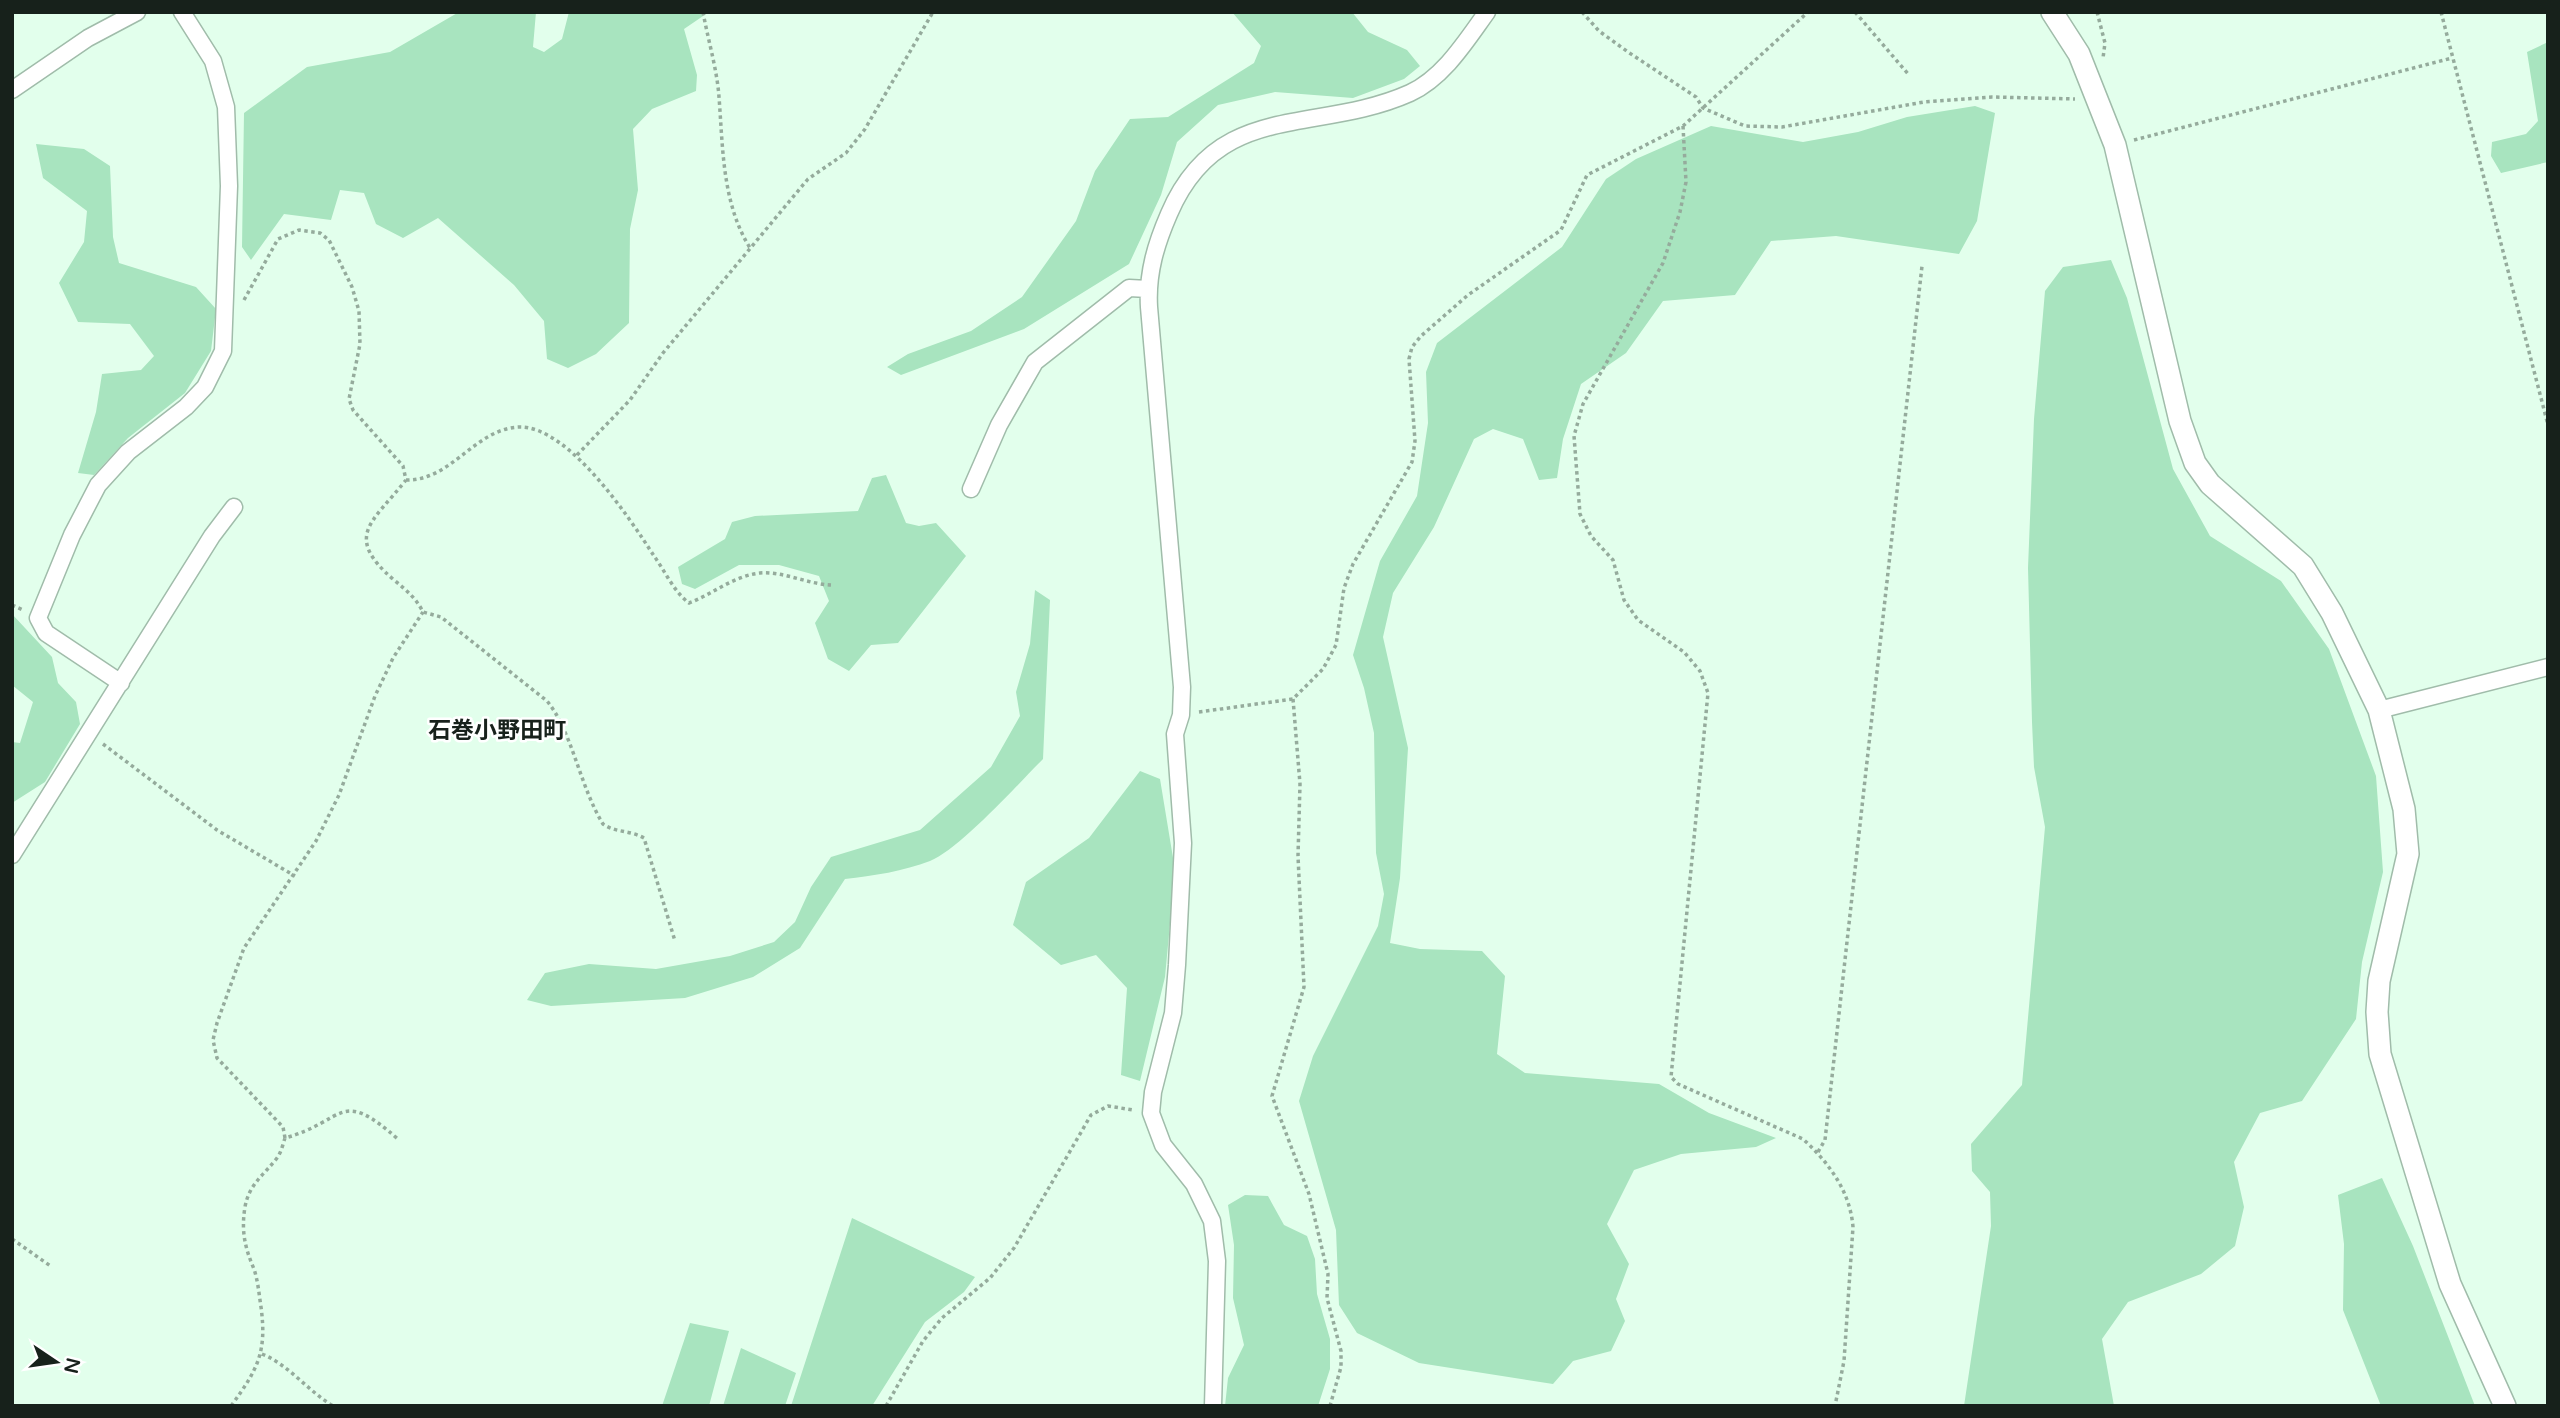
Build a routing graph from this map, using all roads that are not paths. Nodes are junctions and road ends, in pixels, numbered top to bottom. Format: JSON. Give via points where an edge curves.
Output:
{"nodes":[{"id":1,"x":138,"y":12,"type":"edge"},
{"id":2,"x":182,"y":12,"type":"edge"},
{"id":3,"x":1487,"y":12,"type":"edge"},
{"id":4,"x":2052,"y":12,"type":"edge"},
{"id":5,"x":12,"y":90,"type":"edge"},
{"id":6,"x":1148,"y":289,"type":"junction"},
{"id":7,"x":971,"y":489,"type":"dead end"},
{"id":8,"x":234,"y":507,"type":"dead end"},
{"id":9,"x":2548,"y":667,"type":"edge"},
{"id":10,"x":121,"y":682,"type":"junction"},
{"id":11,"x":2379,"y":710,"type":"junction"},
{"id":12,"x":12,"y":855,"type":"edge"},
{"id":13,"x":1213,"y":1406,"type":"edge"},
{"id":14,"x":2504,"y":1406,"type":"edge"}],
"edges":[{"from":1,"to":5,"type":"street","via":[[88,38]]},
{"from":2,"to":10,"type":"street","via":[[213,61],[226,107],[229,187],[223,351],[205,387],[128,452],[98,485],[38,618],[46,634]]},
{"from":3,"to":6,"type":"street","via":[[1438,74],[1411,92],[1361,108],[1249,131],[1217,148],[1196,167],[1175,199],[1151,263]]},
{"from":4,"to":11,"type":"street","via":[[2094,85],[2115,145],[2180,421],[2195,463],[2210,484],[2303,566],[2332,613]]},
{"from":6,"to":7,"type":"street","via":[[1129,288],[1035,362],[999,425]]},
{"from":6,"to":13,"type":"street","via":[[1182,687],[1175,734],[1183,843],[1172,1013],[1152,1113],[1163,1145],[1194,1184],[1212,1221],[1217,1261]]},
{"from":8,"to":10,"type":"street"},
{"from":9,"to":11,"type":"street"},
{"from":10,"to":12,"type":"street"},
{"from":11,"to":14,"type":"street","via":[[2404,809],[2408,854],[2379,981],[2380,1054],[2450,1284]]}]}
